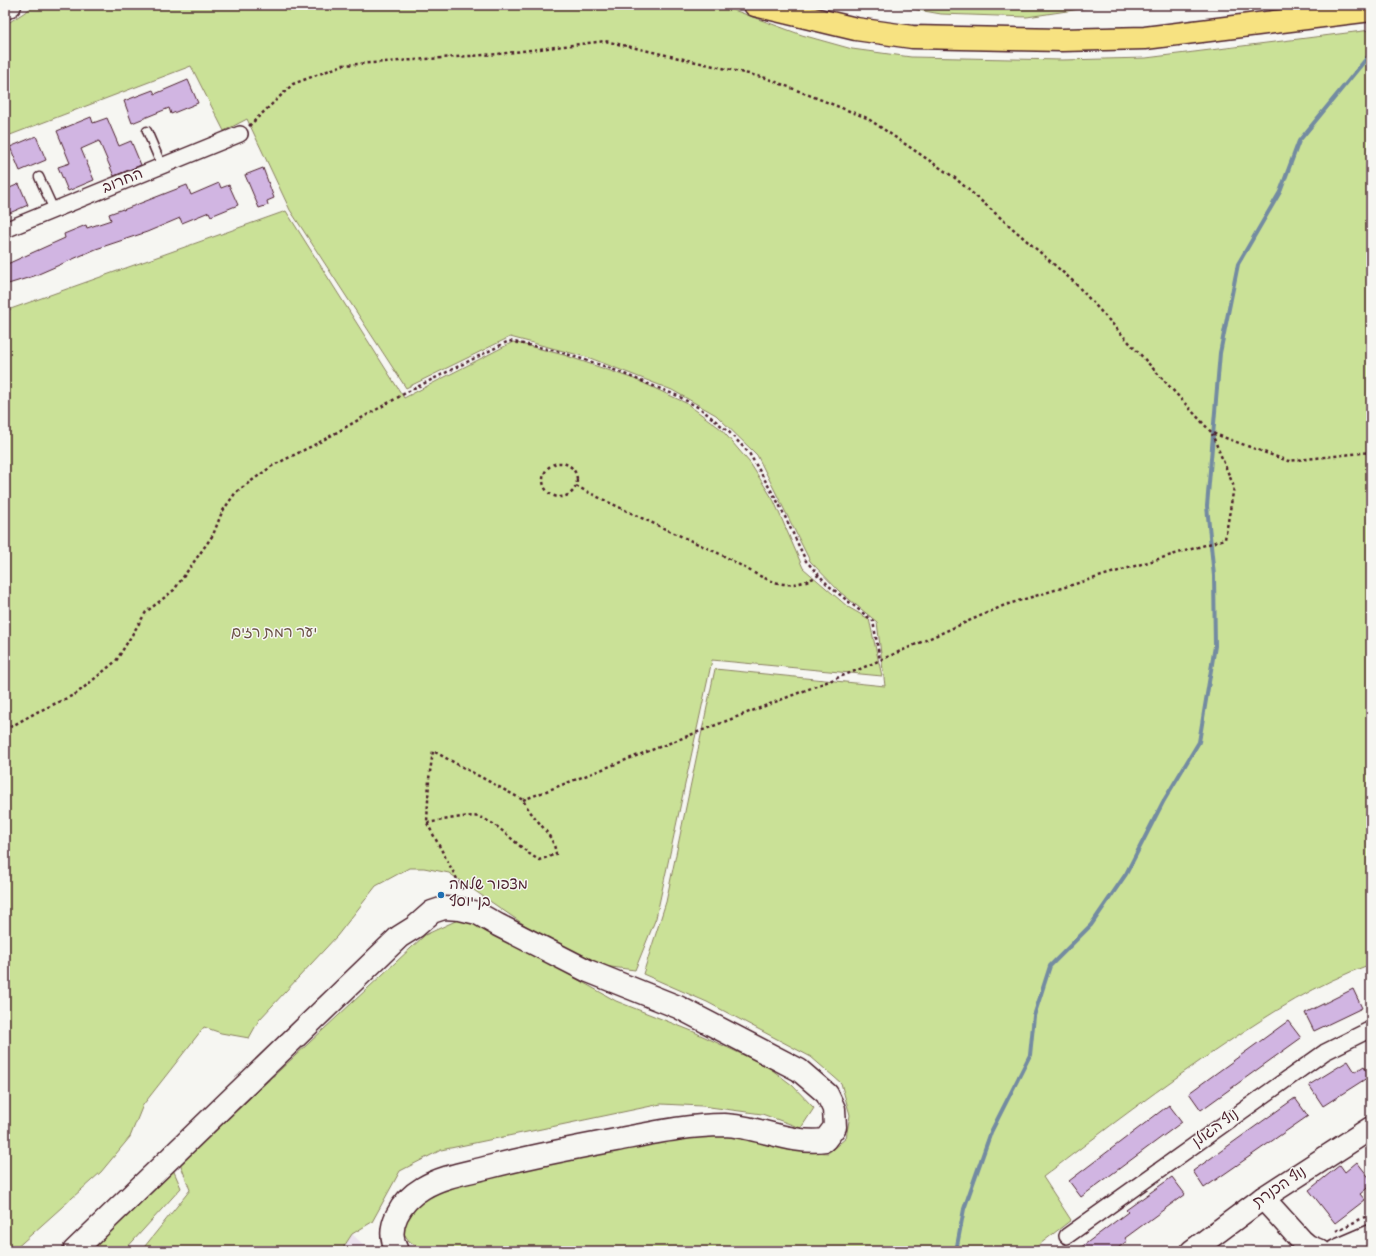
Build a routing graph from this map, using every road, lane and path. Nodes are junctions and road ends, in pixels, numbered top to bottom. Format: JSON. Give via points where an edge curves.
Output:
{"nodes":[{"id":1,"x":10,"y":5,"type":"edge"},
{"id":2,"x":755,"y":5,"type":"edge"},
{"id":3,"x":800,"y":5,"type":"edge"},
{"id":4,"x":5,"y":8,"type":"edge"},
{"id":5,"x":1371,"y":10,"type":"edge"},
{"id":6,"x":856,"y":29,"type":"junction"},
{"id":7,"x":147,"y":131,"type":"dead end"},
{"id":8,"x":240,"y":134,"type":"joint"},
{"id":9,"x":162,"y":166,"type":"junction"},
{"id":10,"x":39,"y":177,"type":"dead end"},
{"id":11,"x":54,"y":210,"type":"junction"},
{"id":12,"x":5,"y":230,"type":"edge"},
{"id":13,"x":1212,"y":434,"type":"junction"},
{"id":14,"x":1371,"y":452,"type":"edge"},
{"id":15,"x":576,"y":486,"type":"junction"},
{"id":16,"x":819,"y":575,"type":"junction"},
{"id":17,"x":880,"y":660,"type":"junction"},
{"id":18,"x":5,"y":730,"type":"edge"},
{"id":19,"x":523,"y":800,"type":"junction"},
{"id":20,"x":427,"y":823,"type":"junction"},
{"id":21,"x":477,"y":913,"type":"junction"},
{"id":22,"x":1371,"y":1029,"type":"edge"},
{"id":23,"x":1371,"y":1128,"type":"edge"},
{"id":24,"x":1263,"y":1198,"type":"junction"},
{"id":25,"x":1371,"y":1214,"type":"edge"},
{"id":26,"x":1067,"y":1236,"type":"dead end"},
{"id":27,"x":1371,"y":1236,"type":"edge"},
{"id":28,"x":1335,"y":1241,"type":"edge"},
{"id":29,"x":393,"y":1250,"type":"edge"},
{"id":30,"x":74,"y":1251,"type":"edge"},
{"id":31,"x":1192,"y":1251,"type":"edge"},
{"id":32,"x":1320,"y":1251,"type":"edge"}],
"edges":[{"from":1,"to":4,"type":"main road"},
{"from":2,"to":6,"type":"highway"},
{"from":3,"to":6,"type":"highway"},
{"from":5,"to":6,"type":"highway","via":[[1144,38],[1062,40],[912,37]]},
{"from":7,"to":9,"type":"lane"},
{"from":8,"to":9,"type":"street","name":"החרוב"},
{"from":8,"to":13,"type":"path","via":[[293,84],[343,65],[498,54],[605,41],[766,78],[867,118],[955,178],[1074,282]]},
{"from":9,"to":11,"type":"street","name":"החרוב"},
{"from":10,"to":11,"type":"lane"},
{"from":11,"to":12,"type":"street","name":"החרוב"},
{"from":13,"to":14,"type":"path","via":[[1288,461]]},
{"from":13,"to":17,"type":"path","via":[[1234,487],[1225,539],[1005,605]]},
{"from":15,"to":15,"type":"path","via":[[576,472],[568,464],[556,462],[542,479],[546,490],[555,496],[567,496]]},
{"from":15,"to":16,"type":"path","via":[[639,519],[718,553],[775,582],[794,584],[809,581]]},
{"from":16,"to":17,"type":"path","via":[[873,621]]},
{"from":16,"to":18,"type":"path","via":[[806,560],[779,504],[750,453],[701,409],[678,396],[607,366],[557,351],[509,341],[409,391],[272,466],[236,492],[222,512],[213,535],[174,590],[146,612],[116,661],[76,694]]},
{"from":17,"to":19,"type":"path"},
{"from":19,"to":20,"type":"path","via":[[433,751]]},
{"from":19,"to":20,"type":"path","via":[[555,844],[556,854],[539,860],[525,852],[502,830],[478,817]]},
{"from":20,"to":21,"type":"path"},
{"from":21,"to":29,"type":"main road","via":[[588,971],[678,1007],[800,1070],[827,1094],[834,1109],[834,1127],[825,1140],[811,1142],[725,1125],[659,1130],[525,1157],[441,1179],[410,1198],[400,1208],[391,1232]]},
{"from":21,"to":30,"type":"main road","via":[[444,908],[432,912],[399,937]]},
{"from":22,"to":26,"type":"street","name":"נוף הגולן","via":[[1318,1056]]},
{"from":23,"to":24,"type":"main road","name":"נוף הכנרת"},
{"from":24,"to":31,"type":"main road","name":"נוף הכנרת"},
{"from":24,"to":32,"type":"main road","via":[[1301,1240]]},
{"from":25,"to":28,"type":"path"},
{"from":27,"to":28,"type":"main road"}]}
